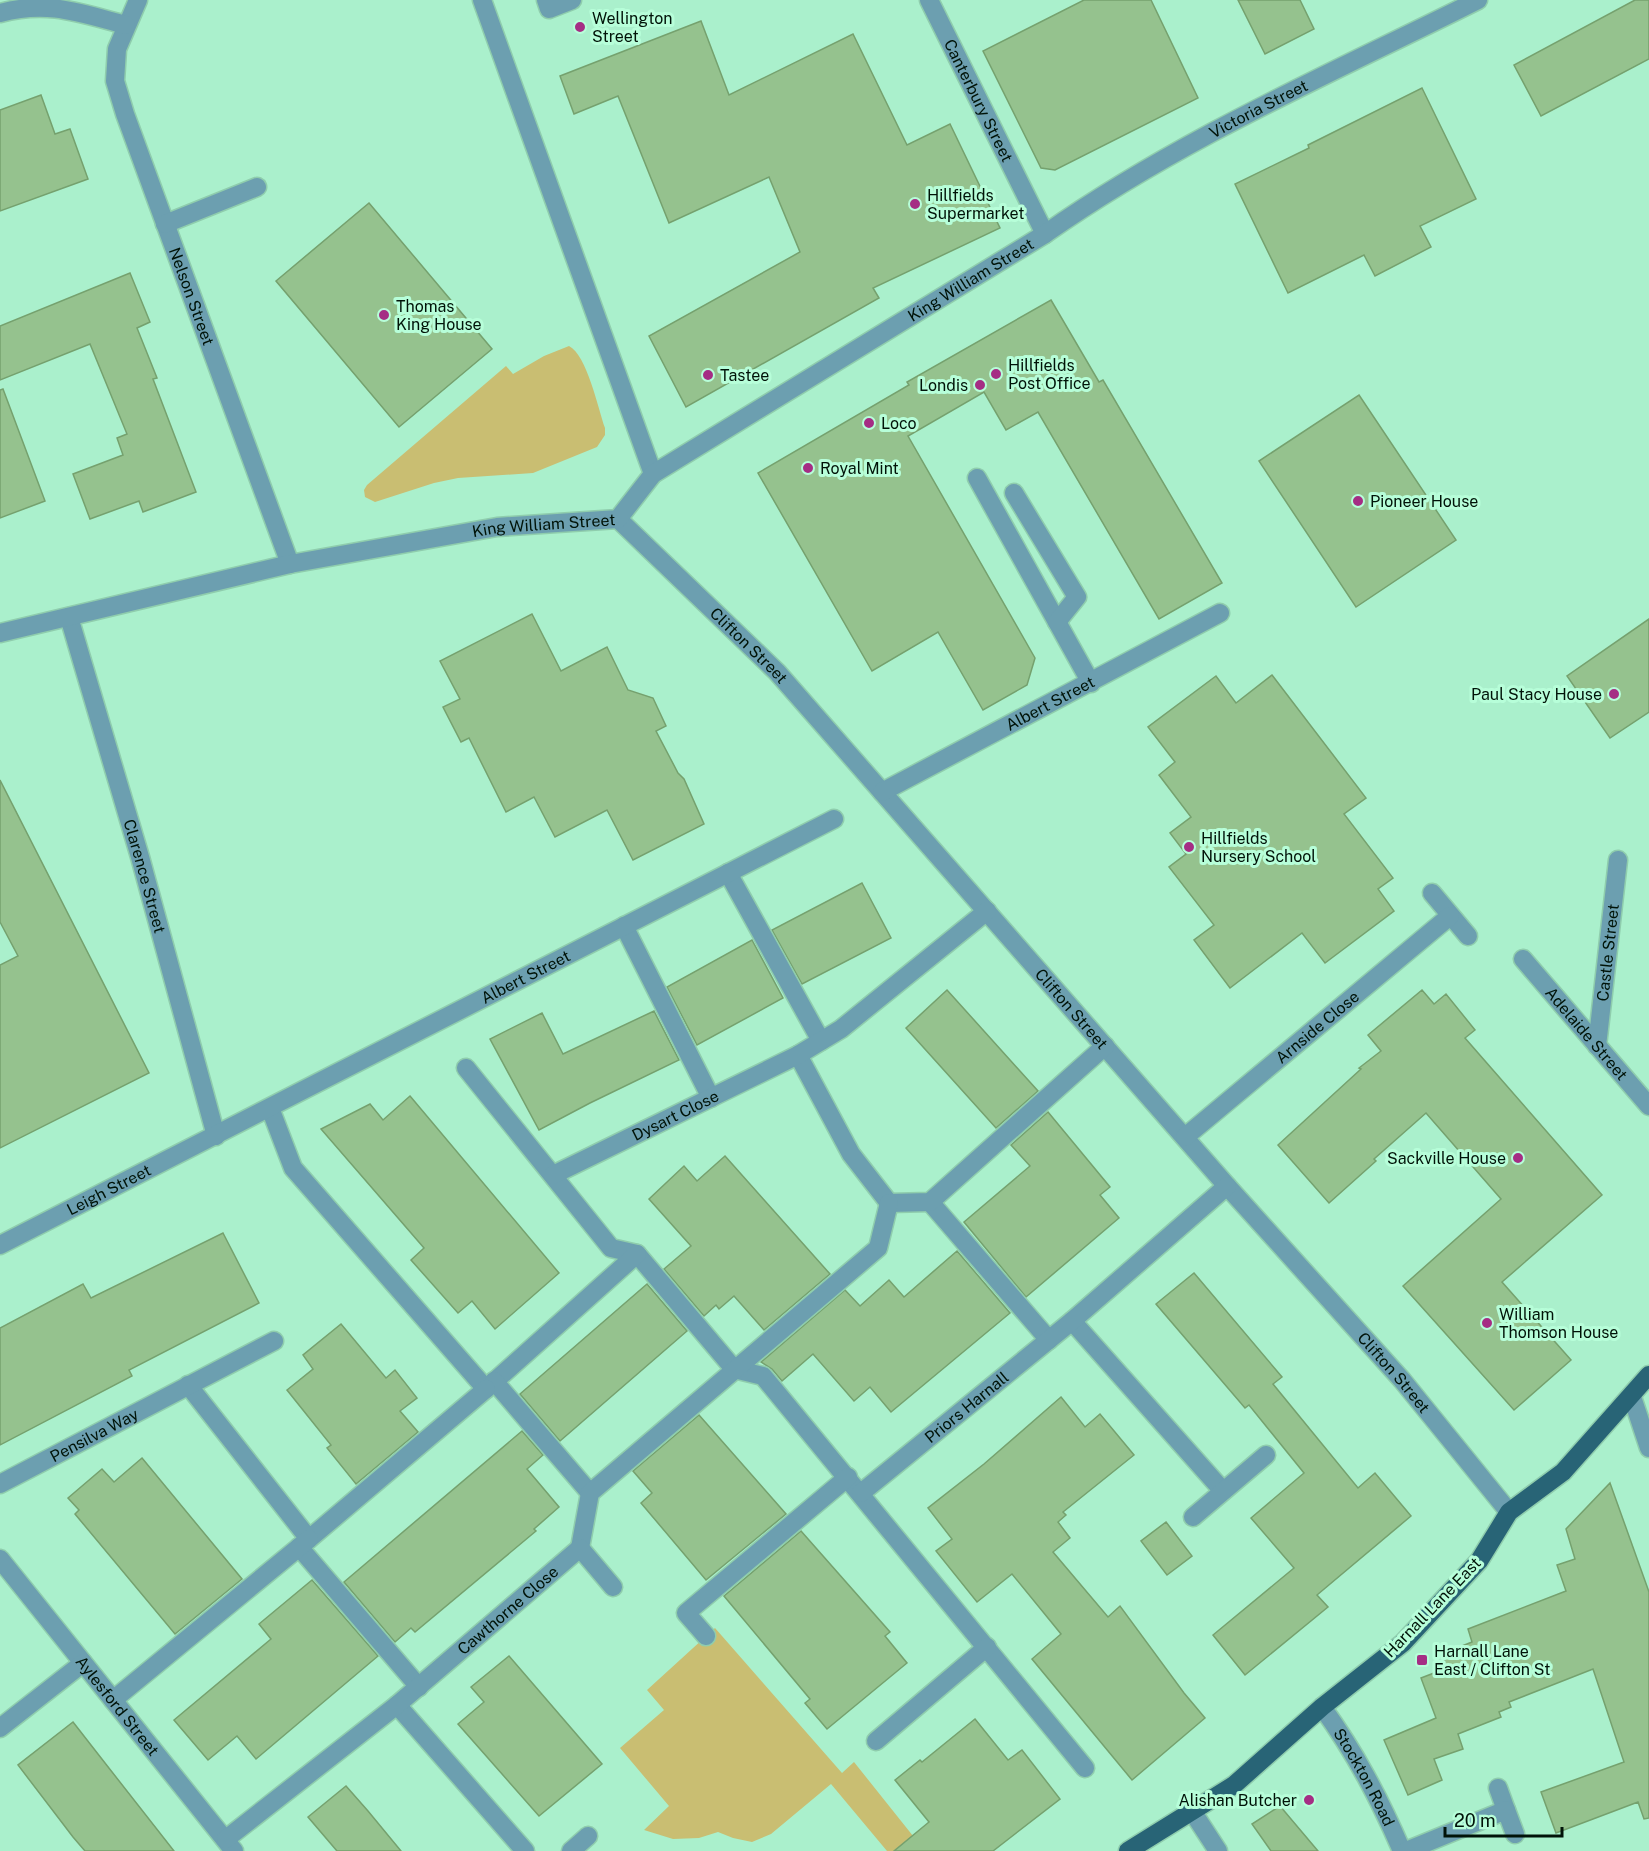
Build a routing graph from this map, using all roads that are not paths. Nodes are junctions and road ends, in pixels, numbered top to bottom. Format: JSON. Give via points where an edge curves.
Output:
{"nodes":[{"id":1,"x":138,"y":0,"type":"edge"},
{"id":2,"x":482,"y":0,"type":"edge"},
{"id":3,"x":546,"y":0,"type":"edge"},
{"id":4,"x":572,"y":0,"type":"edge"},
{"id":5,"x":930,"y":0,"type":"edge"},
{"id":6,"x":1478,"y":0,"type":"edge"},
{"id":7,"x":0,"y":13,"type":"edge"},
{"id":8,"x":126,"y":25,"type":"junction"},
{"id":9,"x":257,"y":187,"type":"dead end"},
{"id":10,"x":165,"y":224,"type":"junction"},
{"id":11,"x":1046,"y":234,"type":"junction"},
{"id":12,"x":653,"y":474,"type":"junction"},
{"id":13,"x":977,"y":477,"type":"dead end"},
{"id":14,"x":1014,"y":493,"type":"dead end"},
{"id":15,"x":618,"y":519,"type":"junction"},
{"id":16,"x":290,"y":564,"type":"junction"},
{"id":17,"x":1220,"y":614,"type":"dead end"},
{"id":18,"x":69,"y":617,"type":"junction"},
{"id":19,"x":1057,"y":622,"type":"junction"},
{"id":20,"x":0,"y":633,"type":"edge"},
{"id":21,"x":1091,"y":683,"type":"junction"},
{"id":22,"x":882,"y":792,"type":"junction"},
{"id":23,"x":834,"y":819,"type":"dead end"},
{"id":24,"x":1618,"y":860,"type":"dead end"},
{"id":25,"x":728,"y":873,"type":"junction"},
{"id":26,"x":1432,"y":893,"type":"dead end"},
{"id":27,"x":987,"y":911,"type":"junction"},
{"id":28,"x":1450,"y":916,"type":"junction"},
{"id":29,"x":624,"y":926,"type":"junction"},
{"id":30,"x":1468,"y":936,"type":"dead end"},
{"id":31,"x":1523,"y":959,"type":"dead end"},
{"id":32,"x":821,"y":1041,"type":"junction"},
{"id":33,"x":1105,"y":1046,"type":"junction"},
{"id":34,"x":1597,"y":1046,"type":"junction"},
{"id":35,"x":798,"y":1055,"type":"junction"},
{"id":36,"x":466,"y":1068,"type":"dead end"},
{"id":37,"x":711,"y":1098,"type":"junction"},
{"id":38,"x":1649,"y":1106,"type":"edge"},
{"id":39,"x":270,"y":1108,"type":"junction"},
{"id":40,"x":216,"y":1136,"type":"junction"},
{"id":41,"x":1185,"y":1137,"type":"junction"},
{"id":42,"x":553,"y":1175,"type":"junction"},
{"id":43,"x":1227,"y":1186,"type":"junction"},
{"id":44,"x":930,"y":1202,"type":"junction"},
{"id":45,"x":889,"y":1203,"type":"junction"},
{"id":46,"x":0,"y":1245,"type":"edge"},
{"id":47,"x":637,"y":1254,"type":"junction"},
{"id":48,"x":1072,"y":1322,"type":"junction"},
{"id":49,"x":1049,"y":1340,"type":"junction"},
{"id":50,"x":274,"y":1341,"type":"dead end"},
{"id":51,"x":734,"y":1369,"type":"junction"},
{"id":52,"x":1649,"y":1375,"type":"edge"},
{"id":53,"x":188,"y":1385,"type":"junction"},
{"id":54,"x":490,"y":1385,"type":"junction"},
{"id":55,"x":1632,"y":1397,"type":"junction"},
{"id":56,"x":1649,"y":1448,"type":"edge"},
{"id":57,"x":1266,"y":1455,"type":"dead end"},
{"id":58,"x":848,"y":1477,"type":"junction"},
{"id":59,"x":0,"y":1484,"type":"edge"},
{"id":60,"x":1223,"y":1491,"type":"junction"},
{"id":61,"x":590,"y":1493,"type":"junction"},
{"id":62,"x":861,"y":1493,"type":"junction"},
{"id":63,"x":1509,"y":1512,"type":"junction"},
{"id":64,"x":1193,"y":1517,"type":"dead end"},
{"id":65,"x":304,"y":1543,"type":"junction"},
{"id":66,"x":580,"y":1548,"type":"junction"},
{"id":67,"x":0,"y":1559,"type":"edge"},
{"id":68,"x":613,"y":1587,"type":"dead end"},
{"id":69,"x":706,"y":1636,"type":"dead end"},
{"id":70,"x":987,"y":1647,"type":"junction"},
{"id":71,"x":83,"y":1663,"type":"junction"},
{"id":72,"x":419,"y":1687,"type":"junction"},
{"id":73,"x":113,"y":1700,"type":"junction"},
{"id":74,"x":397,"y":1705,"type":"junction"},
{"id":75,"x":1322,"y":1707,"type":"junction"},
{"id":76,"x":0,"y":1728,"type":"edge"},
{"id":77,"x":876,"y":1742,"type":"dead end"},
{"id":78,"x":1085,"y":1767,"type":"dead end"},
{"id":79,"x":1498,"y":1788,"type":"dead end"},
{"id":80,"x":1506,"y":1810,"type":"junction"},
{"id":81,"x":1192,"y":1811,"type":"junction"},
{"id":82,"x":1515,"y":1834,"type":"dead end"},
{"id":83,"x":588,"y":1836,"type":"dead end"},
{"id":84,"x":230,"y":1845,"type":"edge"},
{"id":85,"x":525,"y":1851,"type":"edge"},
{"id":86,"x":571,"y":1851,"type":"edge"},
{"id":87,"x":1128,"y":1851,"type":"edge"},
{"id":88,"x":1218,"y":1851,"type":"edge"},
{"id":89,"x":1404,"y":1851,"type":"edge"}],
"edges":[{"from":1,"to":8,"type":"street","name":"Nelson Street"},
{"from":2,"to":12,"type":"street"},
{"from":3,"to":4,"type":"street","via":[[549,9]]},
{"from":5,"to":11,"type":"street","name":"Canterbury Street"},
{"from":6,"to":11,"type":"street","name":"Victoria Street","via":[[1197,140],[1089,203]]},
{"from":7,"to":8,"type":"street","via":[[36,6],[62,8]]},
{"from":8,"to":10,"type":"street","name":"Nelson Street","via":[[117,49],[115,81]]},
{"from":9,"to":10,"type":"street"},
{"from":10,"to":16,"type":"street","name":"Nelson Street"},
{"from":11,"to":12,"type":"street","name":"King William Street"},
{"from":12,"to":15,"type":"street","name":"King William Street"},
{"from":13,"to":19,"type":"street"},
{"from":14,"to":19,"type":"street","via":[[1077,597]]},
{"from":15,"to":16,"type":"street","name":"King William Street","via":[[497,527]]},
{"from":15,"to":22,"type":"street","name":"Clifton Street","via":[[777,672]]},
{"from":16,"to":18,"type":"street","name":"King William Street"},
{"from":17,"to":21,"type":"street","name":"Albert Street"},
{"from":18,"to":20,"type":"street","name":"King William Street"},
{"from":18,"to":40,"type":"street","name":"Clarence Street","via":[[141,857]]},
{"from":19,"to":21,"type":"street"},
{"from":21,"to":22,"type":"street","name":"Albert Street"},
{"from":22,"to":27,"type":"street","name":"Clifton Street"},
{"from":23,"to":25,"type":"street","name":"Albert Street"},
{"from":24,"to":34,"type":"street","name":"Castle Street"},
{"from":25,"to":29,"type":"street","name":"Albert Street"},
{"from":25,"to":32,"type":"street"},
{"from":26,"to":28,"type":"street"},
{"from":27,"to":32,"type":"street","name":"Dysart Close"},
{"from":27,"to":33,"type":"street","name":"Clifton Street"},
{"from":28,"to":30,"type":"street"},
{"from":28,"to":41,"type":"street","name":"Arnside Close"},
{"from":29,"to":37,"type":"street"},
{"from":29,"to":39,"type":"street","name":"Albert Street"},
{"from":31,"to":34,"type":"street","name":"Adelaide Street"},
{"from":32,"to":35,"type":"street","name":"Dysart Close"},
{"from":33,"to":41,"type":"street","name":"Clifton Street"},
{"from":33,"to":44,"type":"street"},
{"from":34,"to":38,"type":"street","name":"Adelaide Street"},
{"from":35,"to":37,"type":"street","name":"Dysart Close"},
{"from":35,"to":45,"type":"street","via":[[851,1154]]},
{"from":36,"to":42,"type":"street"},
{"from":37,"to":42,"type":"street","name":"Dysart Close"},
{"from":39,"to":40,"type":"street","name":"Albert Street"},
{"from":39,"to":54,"type":"street","via":[[293,1168]]},
{"from":40,"to":46,"type":"street","name":"Leigh Street"},
{"from":41,"to":43,"type":"street","name":"Clifton Street"},
{"from":42,"to":47,"type":"street","via":[[611,1248]]},
{"from":43,"to":48,"type":"street","name":"Priors Harnall"},
{"from":43,"to":63,"type":"street","name":"Clifton Street","via":[[1402,1380]]},
{"from":44,"to":45,"type":"street"},
{"from":44,"to":49,"type":"street"},
{"from":45,"to":51,"type":"street","via":[[879,1248]]},
{"from":47,"to":51,"type":"street"},
{"from":47,"to":54,"type":"street"},
{"from":48,"to":49,"type":"street","name":"Priors Harnall"},
{"from":48,"to":60,"type":"street"},
{"from":49,"to":62,"type":"street","name":"Priors Harnall"},
{"from":50,"to":53,"type":"street","name":"Pensilva Way"},
{"from":51,"to":58,"type":"street","via":[[762,1376]]},
{"from":51,"to":61,"type":"street"},
{"from":52,"to":55,"type":"main road","name":"Harnall Lane East"},
{"from":53,"to":59,"type":"street","name":"Pensilva Way"},
{"from":53,"to":65,"type":"street","via":[[294,1520]]},
{"from":54,"to":61,"type":"street"},
{"from":54,"to":65,"type":"street"},
{"from":55,"to":56,"type":"street"},
{"from":55,"to":63,"type":"main road","name":"Harnall Lane East","via":[[1563,1472]]},
{"from":57,"to":60,"type":"street"},
{"from":58,"to":62,"type":"street"},
{"from":58,"to":69,"type":"street","via":[[686,1612]]},
{"from":60,"to":64,"type":"street"},
{"from":61,"to":66,"type":"street"},
{"from":62,"to":70,"type":"street"},
{"from":63,"to":75,"type":"main road","name":"Harnall Lane East","via":[[1479,1561],[1403,1643]]},
{"from":65,"to":72,"type":"street"},
{"from":65,"to":73,"type":"street"},
{"from":66,"to":68,"type":"street"},
{"from":66,"to":72,"type":"street","name":"Cawthorne Close"},
{"from":67,"to":71,"type":"street","name":"Aylesford Street"},
{"from":70,"to":77,"type":"street"},
{"from":70,"to":78,"type":"street"},
{"from":71,"to":73,"type":"street","name":"Aylesford Street"},
{"from":71,"to":76,"type":"street"},
{"from":72,"to":74,"type":"street","name":"Cawthorne Close"},
{"from":73,"to":84,"type":"street","name":"Aylesford Street"},
{"from":74,"to":84,"type":"street","name":"Cawthorne Close"},
{"from":74,"to":85,"type":"street"},
{"from":75,"to":81,"type":"main road","name":"Harnall Lane East","via":[[1234,1785]]},
{"from":75,"to":89,"type":"street","name":"Stockton Road","via":[[1348,1743]]},
{"from":79,"to":80,"type":"street"},
{"from":80,"to":82,"type":"street"},
{"from":80,"to":89,"type":"street"},
{"from":81,"to":87,"type":"main road","name":"Harnall Lane East"},
{"from":81,"to":88,"type":"street"},
{"from":83,"to":86,"type":"street"}]}
